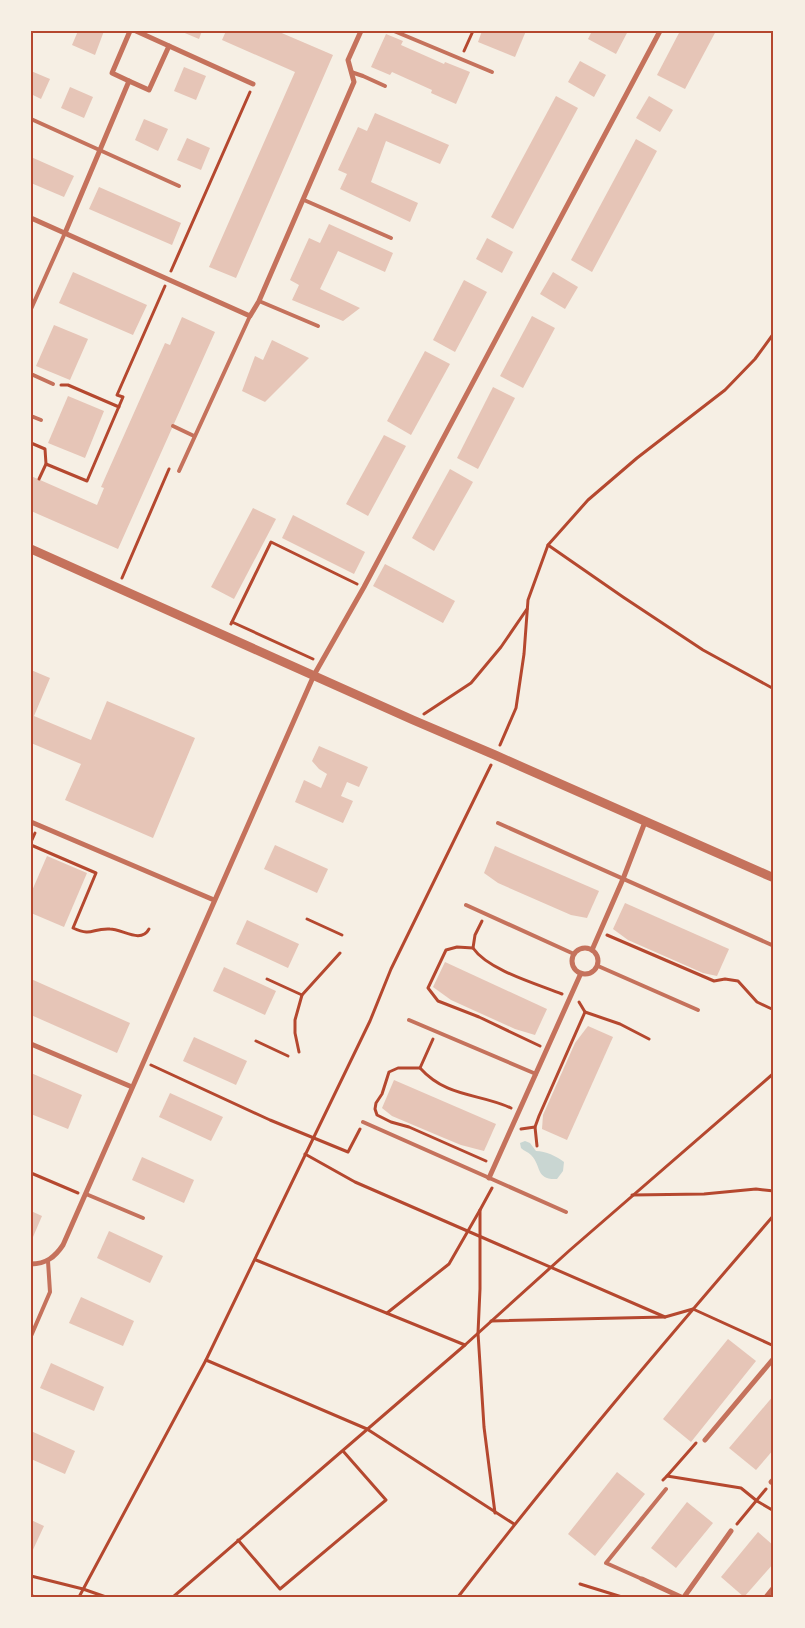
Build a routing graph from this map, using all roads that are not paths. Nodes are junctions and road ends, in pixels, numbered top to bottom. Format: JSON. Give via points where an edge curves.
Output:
{"nodes":[{"id":1,"x":130,"y":31,"type":"edge"},
{"id":2,"x":136,"y":31,"type":"edge"},
{"id":3,"x":361,"y":31,"type":"edge"},
{"id":4,"x":394,"y":31,"type":"edge"},
{"id":5,"x":660,"y":31,"type":"edge"},
{"id":6,"x":169,"y":46,"type":"junction"},
{"id":7,"x":351,"y":72,"type":"junction"},
{"id":8,"x":492,"y":72,"type":"dead end"},
{"id":9,"x":129,"y":81,"type":"junction"},
{"id":10,"x":253,"y":84,"type":"road end"},
{"id":11,"x":385,"y":86,"type":"dead end"},
{"id":12,"x":31,"y":119,"type":"edge"},
{"id":13,"x":99,"y":150,"type":"junction"},
{"id":14,"x":178,"y":186,"type":"dead end"},
{"id":15,"x":304,"y":200,"type":"junction"},
{"id":16,"x":31,"y":218,"type":"edge"},
{"id":17,"x":65,"y":233,"type":"junction"},
{"id":18,"x":391,"y":238,"type":"dead end"},
{"id":19,"x":259,"y":301,"type":"junction"},
{"id":20,"x":31,"y":309,"type":"edge"},
{"id":21,"x":250,"y":316,"type":"junction"},
{"id":22,"x":318,"y":326,"type":"dead end"},
{"id":23,"x":31,"y":374,"type":"edge"},
{"id":24,"x":53,"y":384,"type":"road end"},
{"id":25,"x":31,"y":416,"type":"edge"},
{"id":26,"x":41,"y":420,"type":"dead end"},
{"id":27,"x":173,"y":426,"type":"dead end"},
{"id":28,"x":194,"y":436,"type":"junction"},
{"id":29,"x":179,"y":471,"type":"road end"},
{"id":30,"x":31,"y":549,"type":"edge"},
{"id":31,"x":314,"y":675,"type":"junction"},
{"id":32,"x":31,"y":822,"type":"edge"},
{"id":33,"x":645,"y":822,"type":"junction"},
{"id":34,"x":498,"y":823,"type":"dead end"},
{"id":35,"x":774,"y":878,"type":"edge"},
{"id":36,"x":623,"y":879,"type":"junction"},
{"id":37,"x":214,"y":900,"type":"junction"},
{"id":38,"x":466,"y":905,"type":"dead end"},
{"id":39,"x":774,"y":946,"type":"edge"},
{"id":40,"x":592,"y":950,"type":"junction"},
{"id":41,"x":574,"y":954,"type":"junction"},
{"id":42,"x":598,"y":966,"type":"junction"},
{"id":43,"x":581,"y":973,"type":"junction"},
{"id":44,"x":698,"y":1010,"type":"dead end"},
{"id":45,"x":408,"y":1020,"type":"dead end"},
{"id":46,"x":31,"y":1044,"type":"edge"},
{"id":47,"x":536,"y":1074,"type":"junction"},
{"id":48,"x":132,"y":1087,"type":"junction"},
{"id":49,"x":364,"y":1122,"type":"road end"},
{"id":50,"x":489,"y":1178,"type":"junction"},
{"id":51,"x":86,"y":1195,"type":"junction"},
{"id":52,"x":566,"y":1212,"type":"dead end"},
{"id":53,"x":143,"y":1218,"type":"dead end"},
{"id":54,"x":48,"y":1261,"type":"junction"},
{"id":55,"x":31,"y":1264,"type":"edge"},
{"id":56,"x":31,"y":1336,"type":"edge"},
{"id":57,"x":774,"y":1358,"type":"edge"},
{"id":58,"x":705,"y":1440,"type":"road end"},
{"id":59,"x":666,"y":1489,"type":"road end"},
{"id":60,"x":731,"y":1531,"type":"road end"},
{"id":61,"x":642,"y":1579,"type":"joint"},
{"id":62,"x":774,"y":1587,"type":"edge"},
{"id":63,"x":682,"y":1597,"type":"edge"},
{"id":64,"x":766,"y":1597,"type":"edge"}],
"edges":[{"from":1,"to":9,"type":"street","via":[[112,73]]},
{"from":2,"to":6,"type":"street"},
{"from":3,"to":7,"type":"street","via":[[348,60]]},
{"from":4,"to":8,"type":"lane"},
{"from":5,"to":31,"type":"street"},
{"from":6,"to":9,"type":"street","via":[[149,90]]},
{"from":6,"to":10,"type":"street"},
{"from":7,"to":11,"type":"lane"},
{"from":7,"to":15,"type":"street","via":[[354,82]]},
{"from":9,"to":13,"type":"street"},
{"from":12,"to":13,"type":"lane"},
{"from":13,"to":14,"type":"lane"},
{"from":13,"to":17,"type":"street"},
{"from":15,"to":18,"type":"lane"},
{"from":15,"to":19,"type":"street"},
{"from":16,"to":17,"type":"street"},
{"from":17,"to":20,"type":"lane"},
{"from":17,"to":21,"type":"street"},
{"from":19,"to":21,"type":"street"},
{"from":19,"to":22,"type":"lane"},
{"from":21,"to":28,"type":"lane"},
{"from":23,"to":24,"type":"lane"},
{"from":25,"to":26,"type":"lane"},
{"from":27,"to":28,"type":"lane"},
{"from":28,"to":29,"type":"lane"},
{"from":30,"to":31,"type":"street"},
{"from":31,"to":33,"type":"street"},
{"from":31,"to":37,"type":"street"},
{"from":32,"to":37,"type":"street"},
{"from":33,"to":35,"type":"street"},
{"from":33,"to":36,"type":"street"},
{"from":34,"to":36,"type":"lane"},
{"from":36,"to":39,"type":"lane"},
{"from":36,"to":40,"type":"street"},
{"from":37,"to":48,"type":"street"},
{"from":38,"to":41,"type":"lane"},
{"from":40,"to":41,"type":"street","via":[[579,949]]},
{"from":40,"to":42,"type":"street"},
{"from":41,"to":43,"type":"street","via":[[574,969]]},
{"from":42,"to":43,"type":"street","via":[[588,974]]},
{"from":42,"to":44,"type":"lane"},
{"from":43,"to":47,"type":"street"},
{"from":45,"to":47,"type":"lane"},
{"from":46,"to":48,"type":"street"},
{"from":47,"to":50,"type":"street"},
{"from":48,"to":51,"type":"street"},
{"from":49,"to":50,"type":"lane"},
{"from":50,"to":52,"type":"lane"},
{"from":51,"to":53,"type":"lane"},
{"from":51,"to":54,"type":"street","via":[[63,1245]]},
{"from":54,"to":55,"type":"street"},
{"from":54,"to":56,"type":"lane","via":[[50,1292]]},
{"from":57,"to":58,"type":"street"},
{"from":59,"to":61,"type":"lane","via":[[606,1563]]},
{"from":60,"to":63,"type":"street"},
{"from":61,"to":63,"type":"street"},
{"from":62,"to":64,"type":"street"}]}
